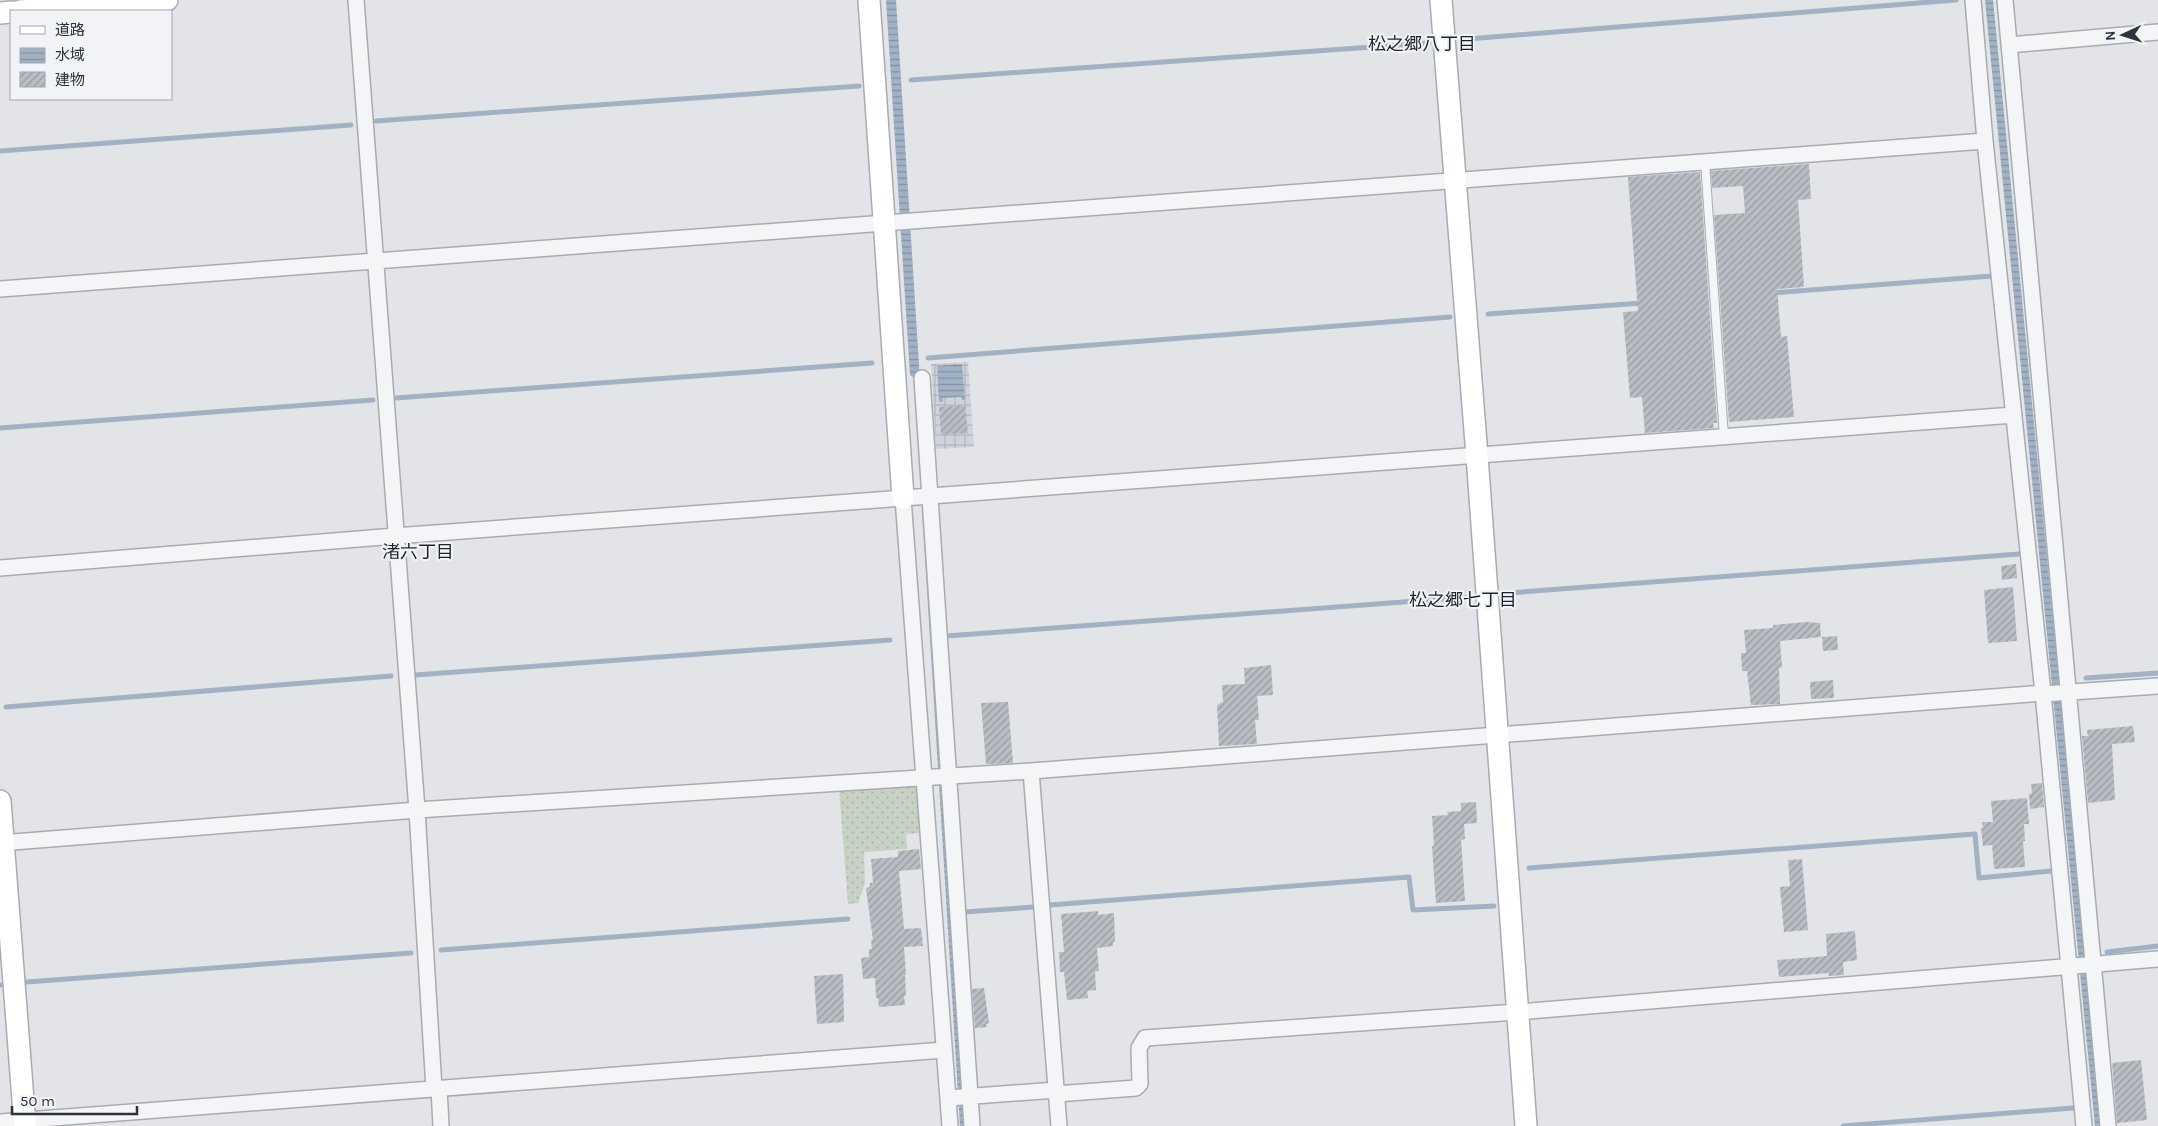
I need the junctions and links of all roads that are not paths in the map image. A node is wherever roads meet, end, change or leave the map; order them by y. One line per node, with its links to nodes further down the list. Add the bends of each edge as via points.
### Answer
1 (167, 0): 7 (street)
2 (356, 0): 14 (street)
3 (869, 0): 13 (street)
4 (1441, 0): 12 (street)
5 (1973, 0): 10 (street)
6 (2004, 0): 9 (street)
7 (33, 10)
8 (2158, 32): 9 (street)
9 (2009, 45): 25 (street)
10 (1985, 141): 11 (street); 17 (street)
11 (1706, 162): 12 (street); 18 (lane)
12 (1456, 180): 13 (street); 19 (street)
13 (889, 222): 14 (street); 21 (street)
14 (374, 260): 15 (street); 22 (street)
15 (0, 289)
16 (922, 378): 20 (street)
17 (2014, 415): 18 (street); 26 (street)
18 (1724, 437): 19 (street)
19 (1477, 456): 20 (street); 27 (street)
20 (931, 496): 21 (street); 29 (street)
21 (909, 498): 22 (street); 30 (street)
22 (395, 536): 23 (street); 32 (street)
23 (0, 568)
24 (2158, 686): 25 (street)
25 (2068, 692): 26 (street); 35 (street)
26 (2043, 693): 27 (street); 36 (street)
27 (1496, 736): 28 (street); 37 (street)
28 (1031, 771): 29 (street); 40 (street)
29 (949, 777): 30 (street); 41 (street)
30 (925, 778): 32 (street); 38 (street)
31 (0, 801): 33 (street)
32 (417, 810): 33 (street); 39 (street)
33 (2, 843): 43 (street)
34 (2158, 958): 35 (street)
35 (2093, 965): 36 (street); 50 (street)
36 (2068, 966): 37 (street); 49 (street)
37 (1517, 1012): 40 (street, via 1145,1038 1139,1048 1140,1084 1136,1088); 48 (street)
38 (944, 1050): 39 (street); 41 (street)
39 (437, 1088): 43 (street); 44 (street)
40 (1056, 1092): 41 (street); 47 (street)
41 (958, 1097): 45 (street); 46 (street)
42 (0, 1122): 43 (street)
43 (25, 1123)
44 (441, 1126)
45 (950, 1126)
46 (972, 1126)
47 (1059, 1126)
48 (1526, 1126)
49 (2084, 1126)
50 (2108, 1126)

